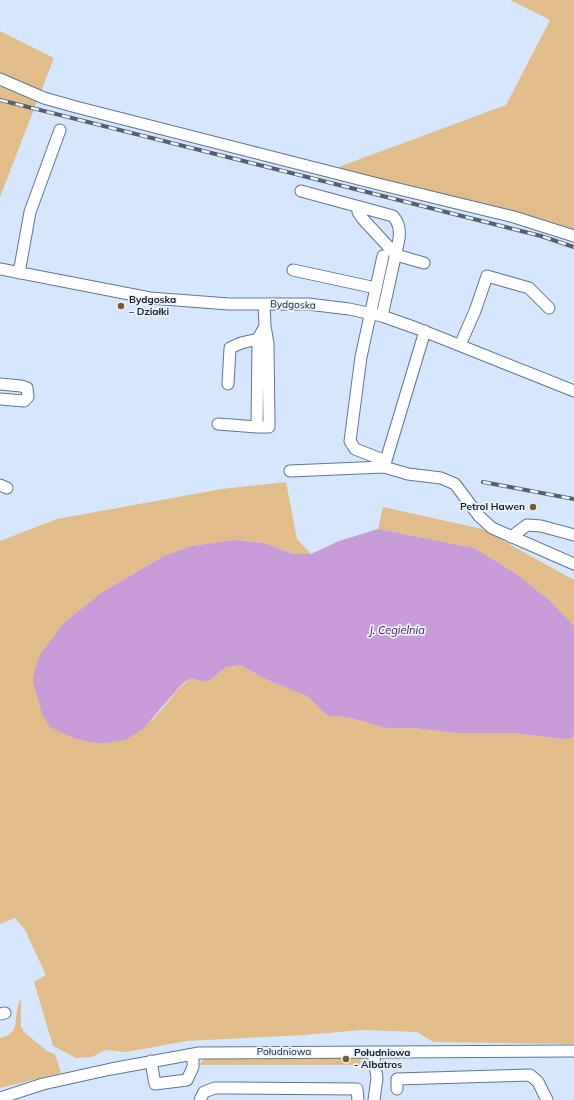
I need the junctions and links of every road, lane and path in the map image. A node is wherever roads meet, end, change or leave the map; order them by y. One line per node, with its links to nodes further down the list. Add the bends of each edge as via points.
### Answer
1 (0, 79): 5 (street, via 44,98 76,107 374,184 514,217)
2 (60, 130): 11 (street, via 30,212)
3 (301, 191): 4 (street)
4 (359, 207): 6 (street, via 358,212 362,218); 6 (street, via 393,216 398,221 399,239)
5 (574, 236)
6 (396, 255): 8 (street); 16 (street)
7 (383, 256): 12 (street)
8 (424, 263)
9 (0, 269): 11 (street, Bydgoska)
10 (293, 270): 12 (street)
11 (19, 273): 13 (street, Bydgoska, via 150,298)
12 (376, 288): 15 (street)
13 (264, 304): 15 (street, Bydgoska, via 308,304); 17 (street)
14 (548, 308): 20 (street, via 529,288 488,276)
15 (370, 314): 16 (street, Bydgoska); 27 (street, via 350,441 355,449)
16 (382, 316): 18 (street, Bydgoska)
17 (265, 326): 19 (street); 26 (street, via 268,344 269,423 268,427)
18 (424, 331): 20 (street, Bydgoska); 27 (street)
19 (258, 339): 22 (street, via 230,348); 26 (street)
20 (460, 345): 23 (street, Bydgoska)
21 (0, 384): 24 (street, via 22,386 29,392 24,401)
22 (228, 384)
23 (574, 391)
24 (0, 399)
25 (218, 424): 26 (street)
26 (256, 427)
27 (385, 464): 28 (street); 30 (street, via 408,474 441,478 455,484 479,516 492,528)
28 (290, 471)
29 (574, 535): 30 (street, via 527,525)
30 (511, 537): 31 (street)
31 (574, 564)
32 (574, 1051): 33 (street, Południowa)
33 (373, 1052): 34 (street, Południowa); 40 (street, via 377,1078)
34 (193, 1054): 35 (street, Południowa); 35 (street, via 193,1067 187,1080 155,1084)
35 (150, 1061): 37 (street, Południowa, via 43,1084)
36 (397, 1089): 41 (street, via 397,1079 530,1076 538,1082)
37 (0, 1098)
38 (200, 1100): 39 (street, via 204,1092 215,1088 357,1088)
39 (358, 1100)
40 (374, 1100)
41 (547, 1100)

